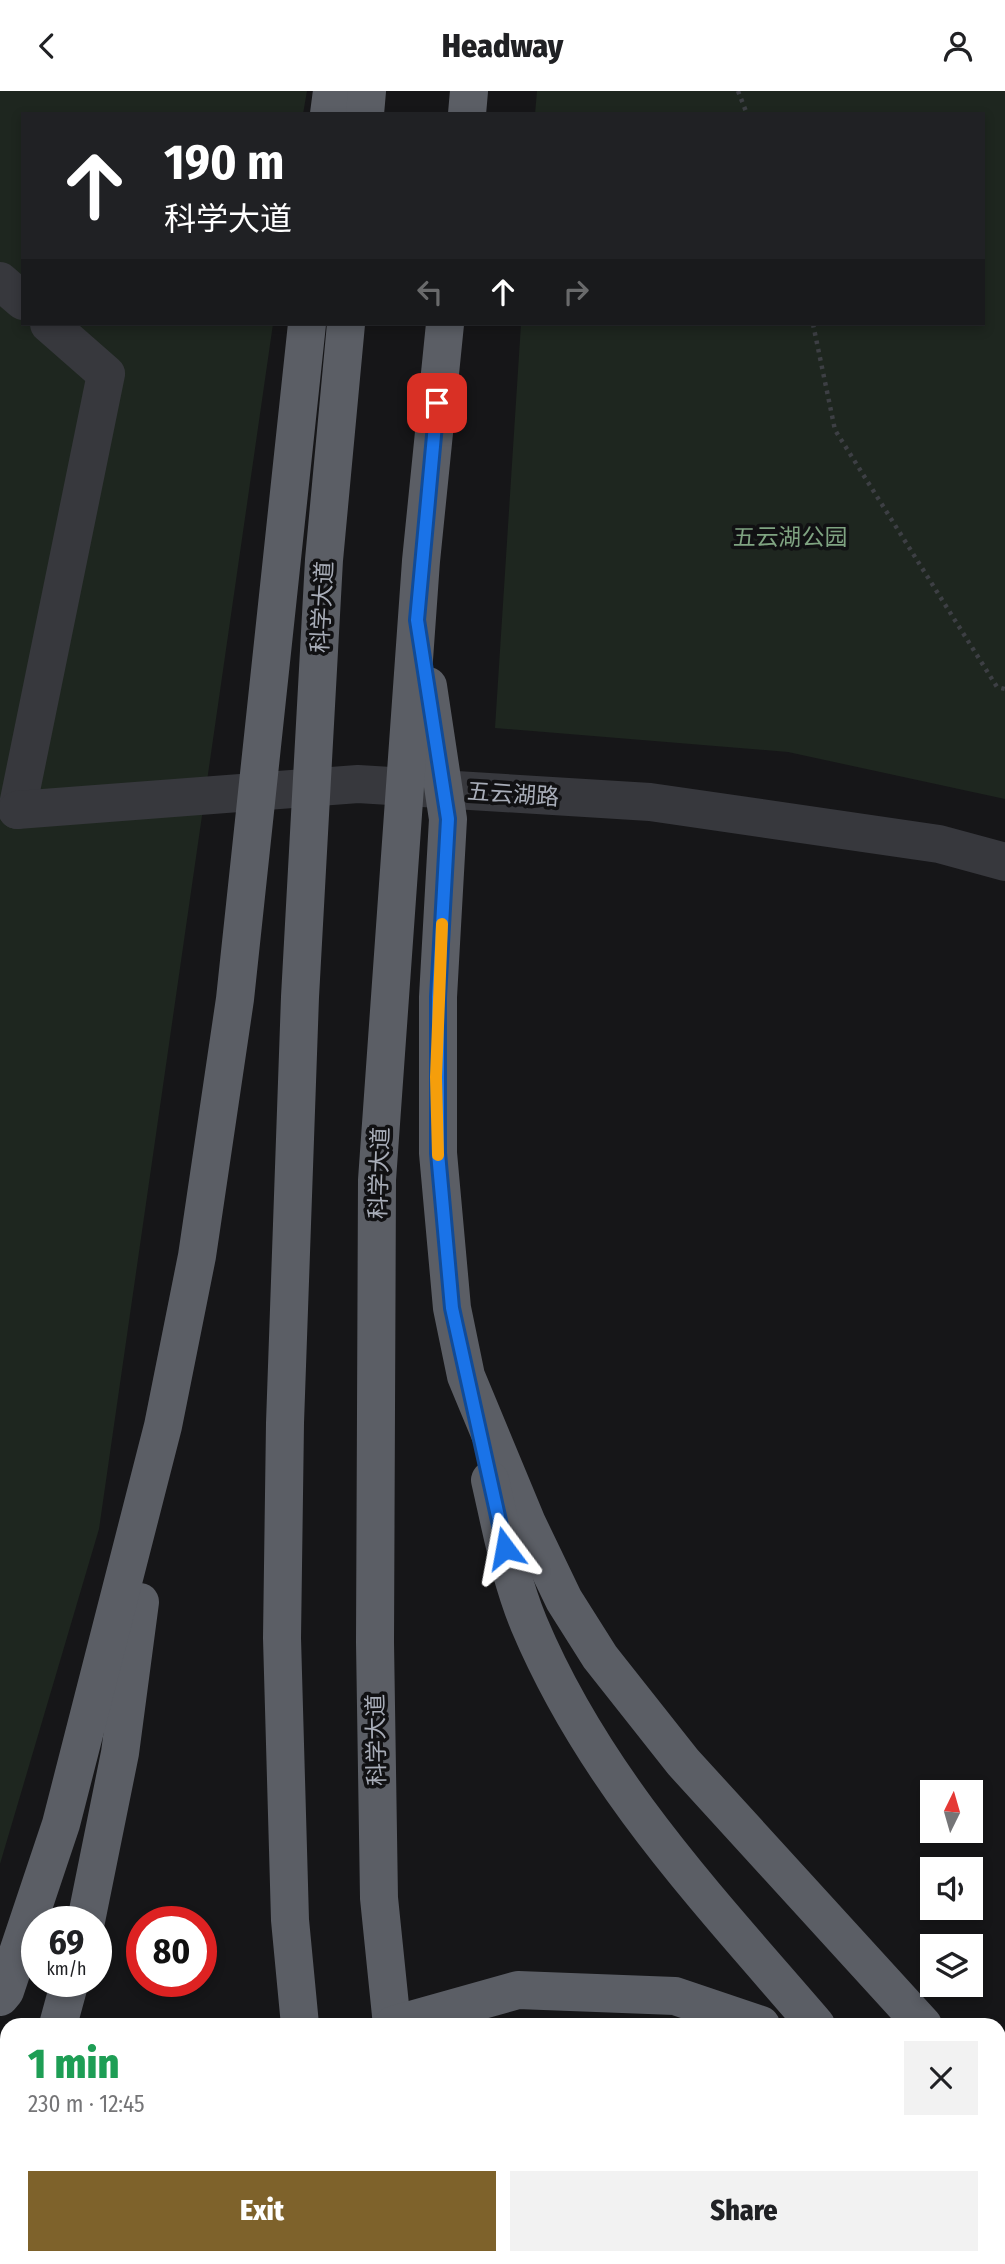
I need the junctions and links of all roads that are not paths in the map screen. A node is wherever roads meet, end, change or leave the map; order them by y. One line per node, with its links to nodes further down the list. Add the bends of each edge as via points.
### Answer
1 (332, 91): 4 (highway)
2 (368, 91): 5 (highway)
3 (469, 91): 6 (highway)
4 (329, 112)
5 (365, 112)
6 (467, 112)
7 (0, 281): 8 (street)
8 (21, 299)
9 (51, 326): 14 (street, 五云湖路, via 106,374 17,810 372,785 650,802 939,844)
10 (307, 326): 16 (highway, via 235,999 197,1256)
11 (346, 326): 21 (highway, 科学大道, via 324,560 300,997 285,1423 282,1638 290,1920)
12 (445, 326): 13 (highway, 科学大道)
13 (417, 620): 15 (highway, via 448,819 436,1077 452,1308); 22 (highway, 科学大道, via 377,1179 379,1898)
14 (1005, 862)
15 (466, 1376): 25 (highway, via 513,1573 528,1622 564,1699 657,1841); 26 (highway, via 548,1567 600,1657 683,1762)
16 (163, 1426): 17 (highway, via 120,1753); 18 (highway, via 61,1824)
17 (89, 1906)
18 (0, 1997)
19 (66, 1997): 20 (highway)
20 (60, 2018)
21 (299, 2018)
22 (392, 2018)
23 (418, 2018): 24 (highway, via 518,1990 676,1996)
24 (740, 2018)
25 (810, 2018)
26 (917, 2018)

